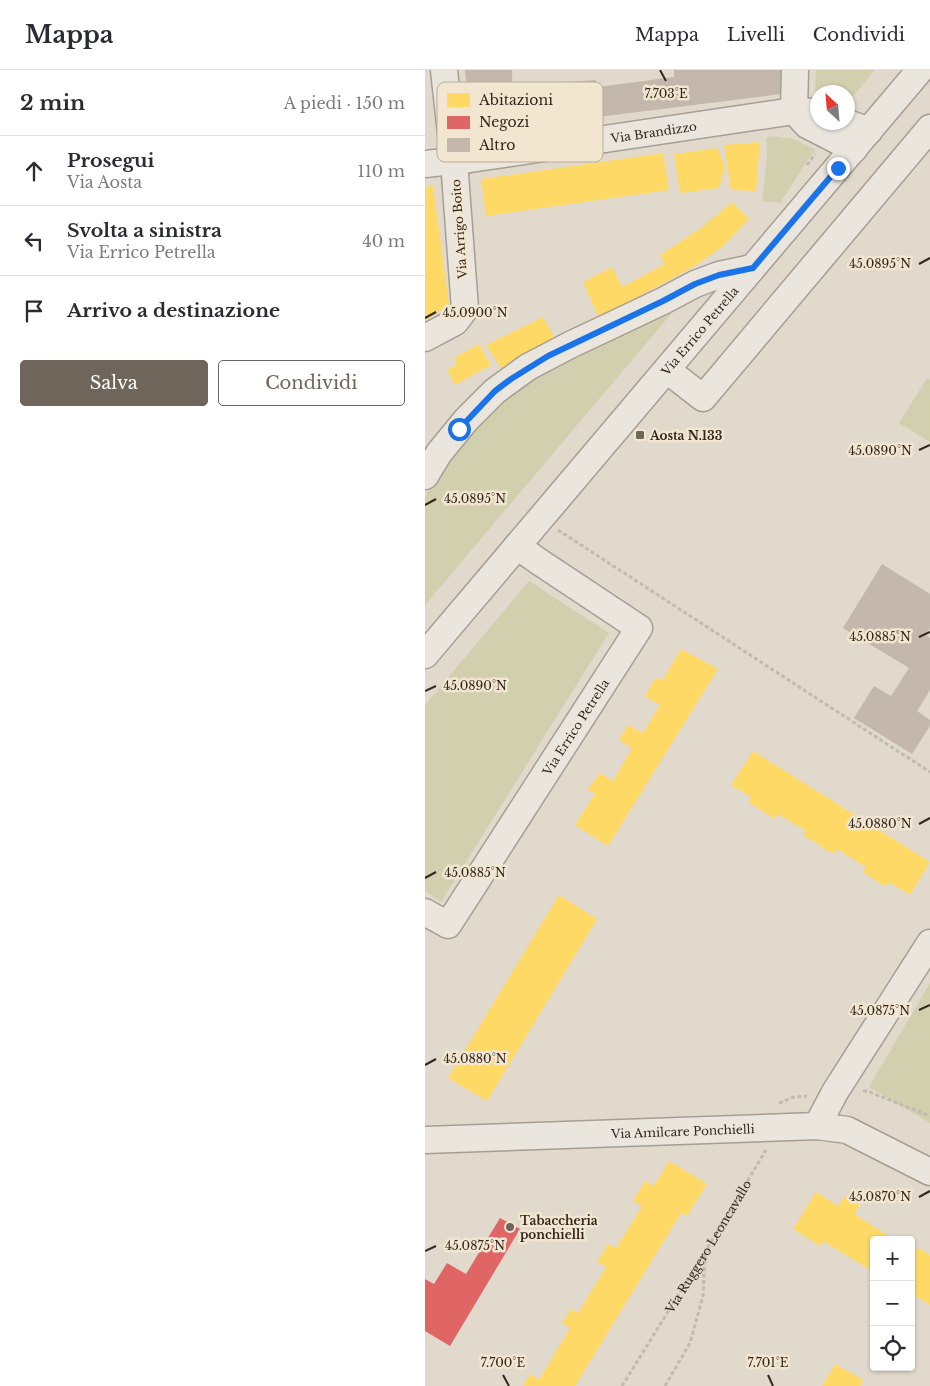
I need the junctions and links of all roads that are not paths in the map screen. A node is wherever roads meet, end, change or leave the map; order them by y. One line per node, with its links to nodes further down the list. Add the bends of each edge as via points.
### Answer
1 (795, 70): 3 (street)
2 (920, 70): 5 (street, Via Errico Petrella)
3 (806, 111): 5 (street, via 807,125); 6 (street, Via Brandizzo)
4 (930, 128): 12 (street, via 703,398)
5 (856, 134): 10 (street, Via Errico Petrella)
6 (603, 140)
7 (444, 162): 9 (street, Via Brandizzo)
8 (454, 162): 11 (street, Via Arrigo Boito, via 465,308 455,322)
9 (425, 164)
10 (753, 268): 12 (street, Via Errico Petrella); 13 (street, via 695,284 528,368 495,391 466,420)
11 (425, 338)
12 (667, 370): 14 (street, Via Errico Petrella)
13 (425, 476)
14 (517, 546): 15 (street, Via Errico Petrella); 16 (street, Via Errico Petrella, via 639,628 448,926)
15 (425, 655)
16 (425, 912)
17 (930, 943): 18 (street, via 835,1092)
18 (817, 1126): 19 (street, Via Amilcare Ponchielli, via 780,1115); 20 (street, Via Amilcare Ponchielli, via 847,1130)
19 (425, 1140)
20 (930, 1172)

